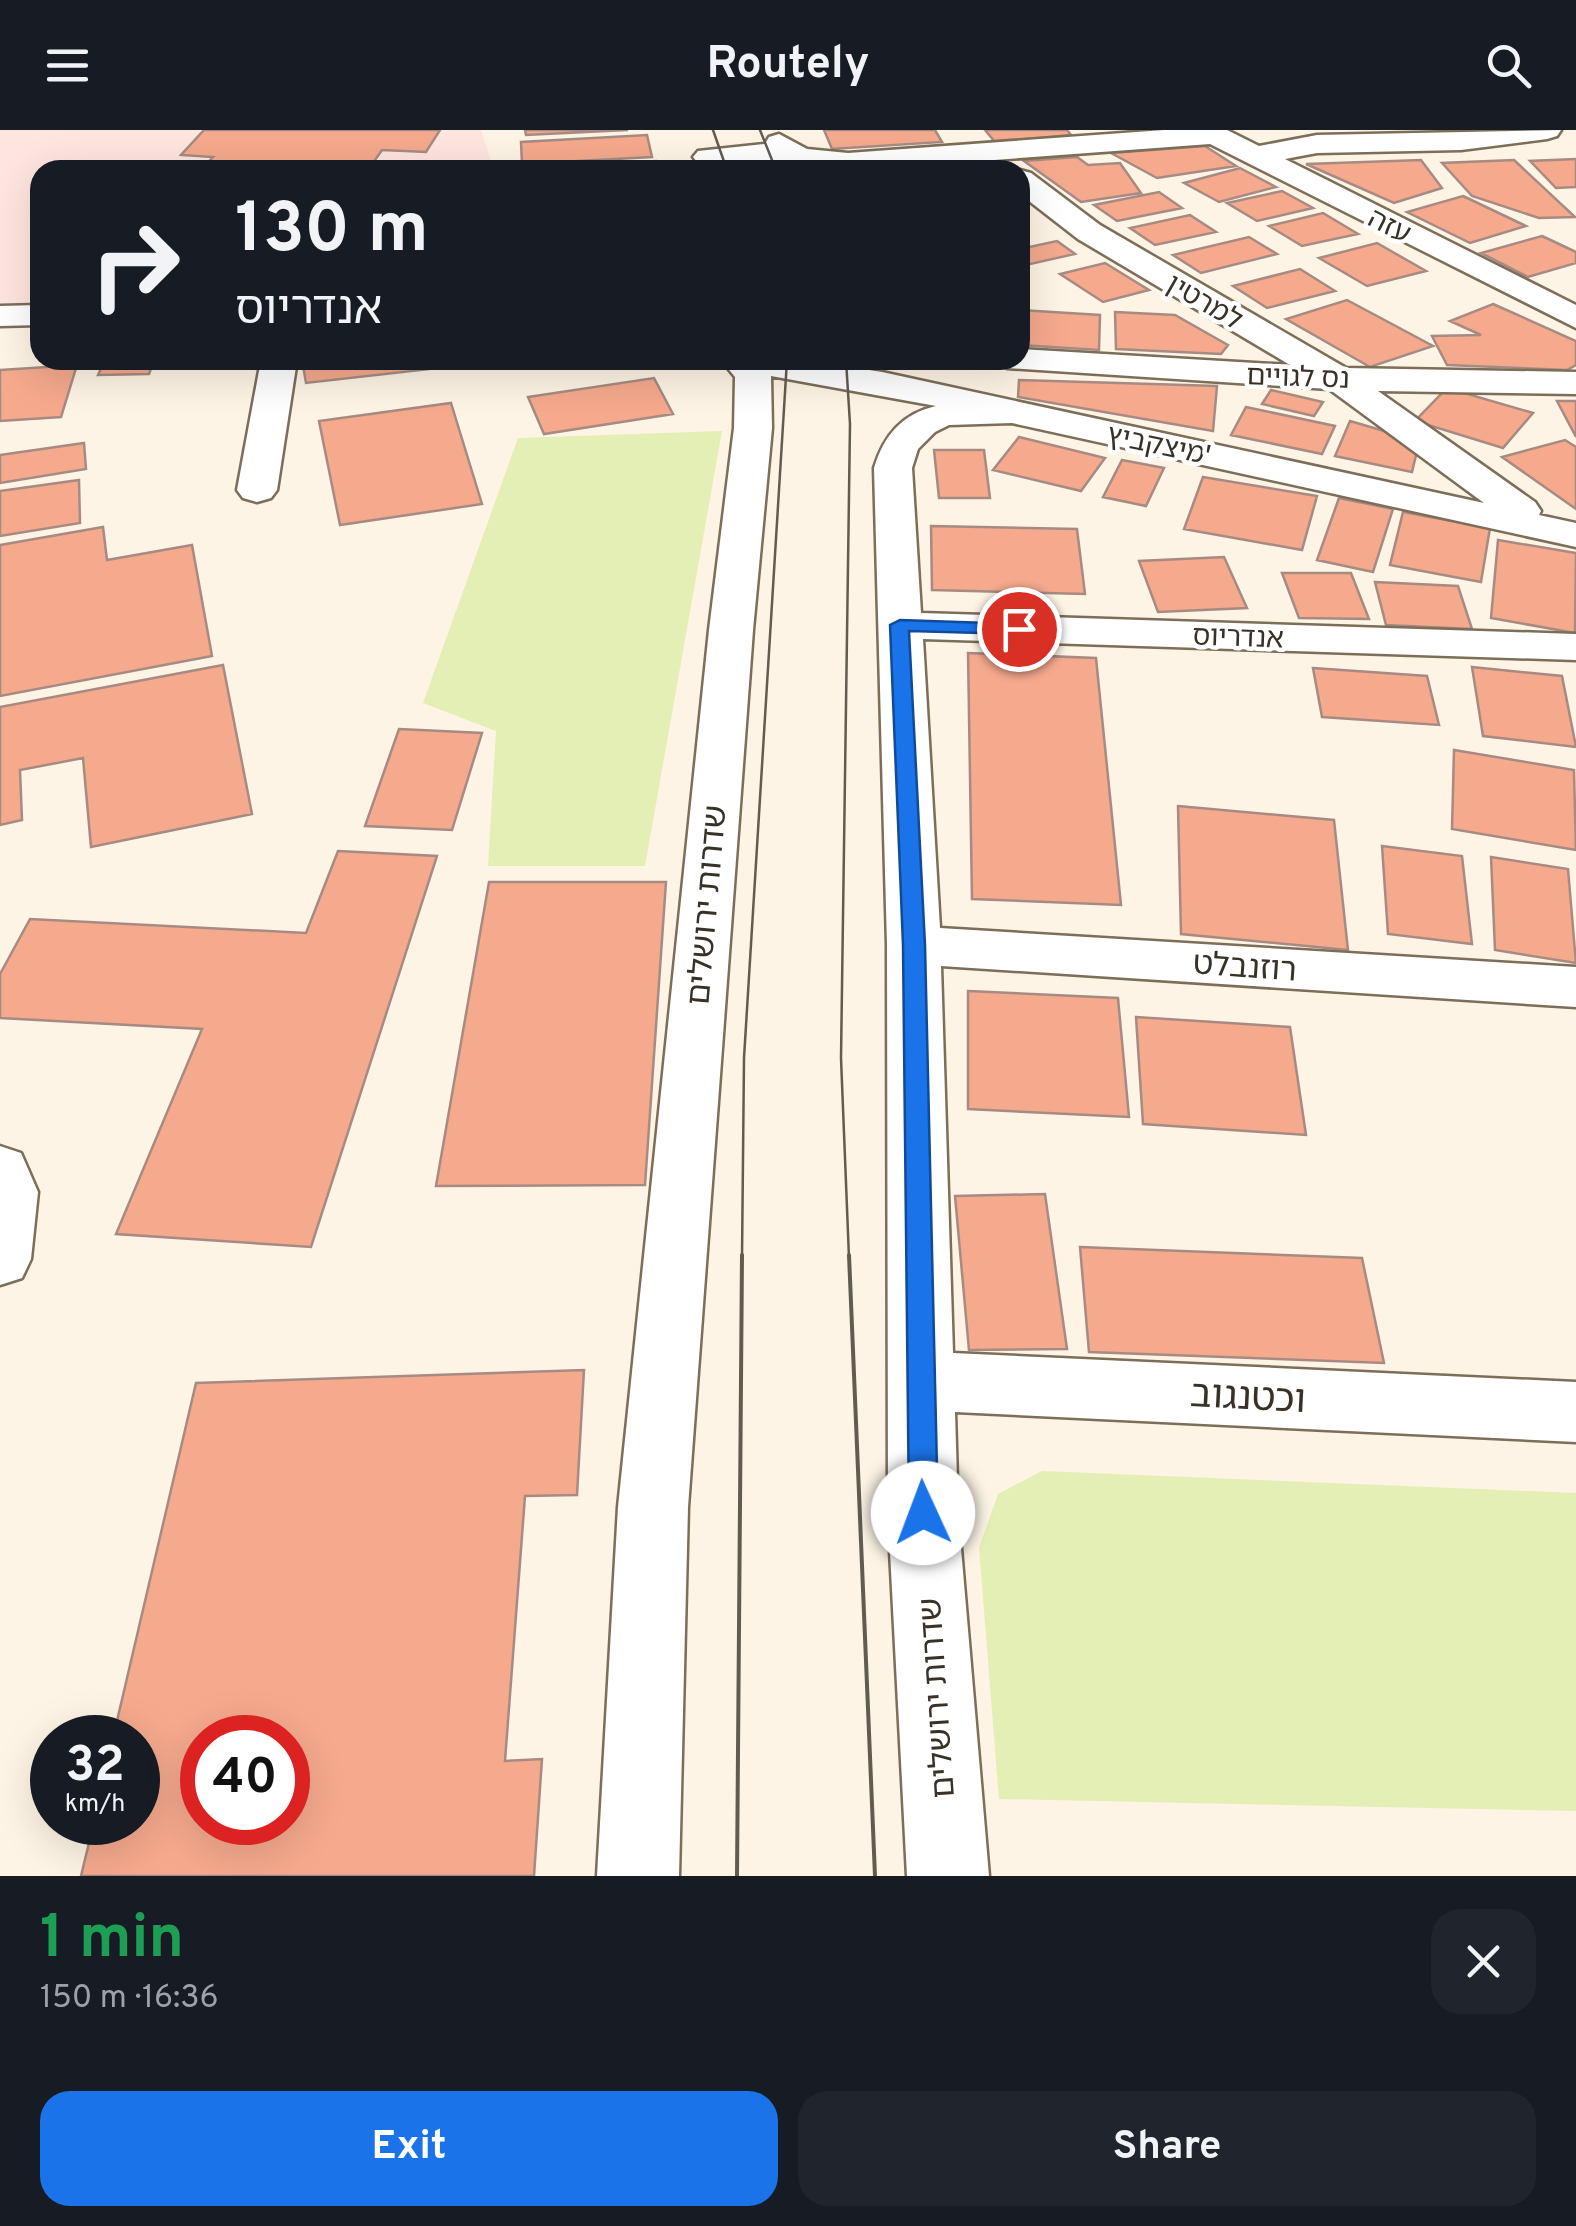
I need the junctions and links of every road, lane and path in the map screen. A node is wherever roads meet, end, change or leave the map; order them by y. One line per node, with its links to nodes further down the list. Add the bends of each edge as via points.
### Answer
1 (1547, 130): 6 (street, via 1461,141 1316,144)
2 (1209, 132): 4 (street); 6 (street, עזה)
3 (782, 149): 5 (street); 7 (street)
4 (989, 151): 8 (street)
5 (706, 152)
6 (1252, 156): 12 (street, עזה)
7 (818, 160)
8 (859, 160)
9 (1030, 187): 17 (street, למרטין, via 1089,232)
10 (0, 316): 11 (street)
11 (30, 316)
12 (1576, 318)
13 (1030, 361): 17 (street, נס לגויים)
14 (277, 370): 20 (street)
15 (749, 370): 31 (street, שדרות ירושלים, via 756,385 753,428 654,1487)
16 (801, 370): 19 (street, מיצקביץ')
17 (1338, 378): 18 (street, נס לגויים); 21 (street, למרטין)
18 (1576, 383)
19 (1010, 412): 21 (street, מיצקביץ'); 23 (street, שדרות ירושלים, via 932,419 896,446)
20 (257, 490)
21 (1539, 524): 22 (street, מיצקביץ')
22 (1576, 535)
23 (900, 625): 24 (street, אנדריוס); 25 (street, שדרות ירושלים)
24 (1576, 646)
25 (914, 945): 26 (street, רוזנבלט); 29 (street, שדרות ירושלים)
26 (1576, 987)
27 (0, 1170): 28 (street, via 8,1192)
28 (0, 1259)
29 (920, 1381): 30 (street, וכטנגוב); 32 (street, שדרות ירושלים)
30 (1576, 1412)
31 (638, 1876)
32 (948, 1876)

